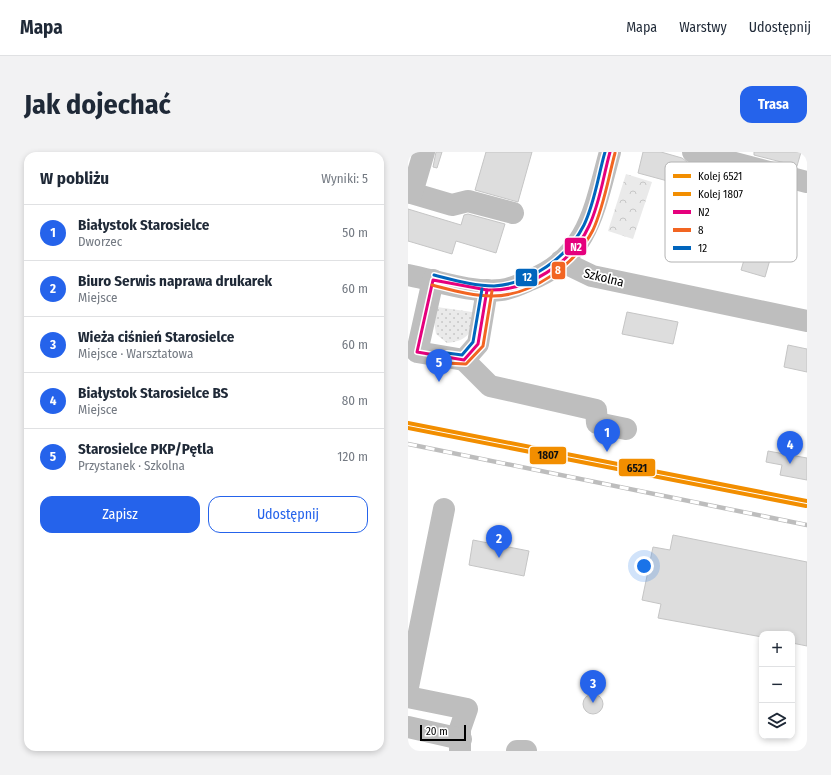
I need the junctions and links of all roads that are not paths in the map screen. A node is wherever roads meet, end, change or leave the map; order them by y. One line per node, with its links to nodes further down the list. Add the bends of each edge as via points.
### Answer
1 (424, 152): 7 (street)
2 (610, 152): 9 (street, via 588,228)
3 (693, 152): 4 (street)
4 (731, 162)
5 (797, 179): 6 (street)
6 (807, 182)
7 (410, 193): 8 (street, via 452,205 468,201)
8 (513, 213)
9 (561, 261): 12 (street, via 539,277 502,290); 13 (street, Szkolna, via 592,276)
10 (408, 275): 11 (street)
11 (433, 280): 12 (street); 14 (street, via 417,352)
12 (487, 290): 14 (street, via 478,344)
13 (807, 321)
14 (464, 360): 15 (street, via 490,386 596,410 597,423)
15 (626, 429)
16 (444, 509): 17 (street)
17 (408, 687)
18 (408, 697): 20 (street, via 467,708 460,729)
19 (408, 727): 20 (street)
20 (461, 745)
21 (517, 751): 22 (street)
22 (526, 751)

